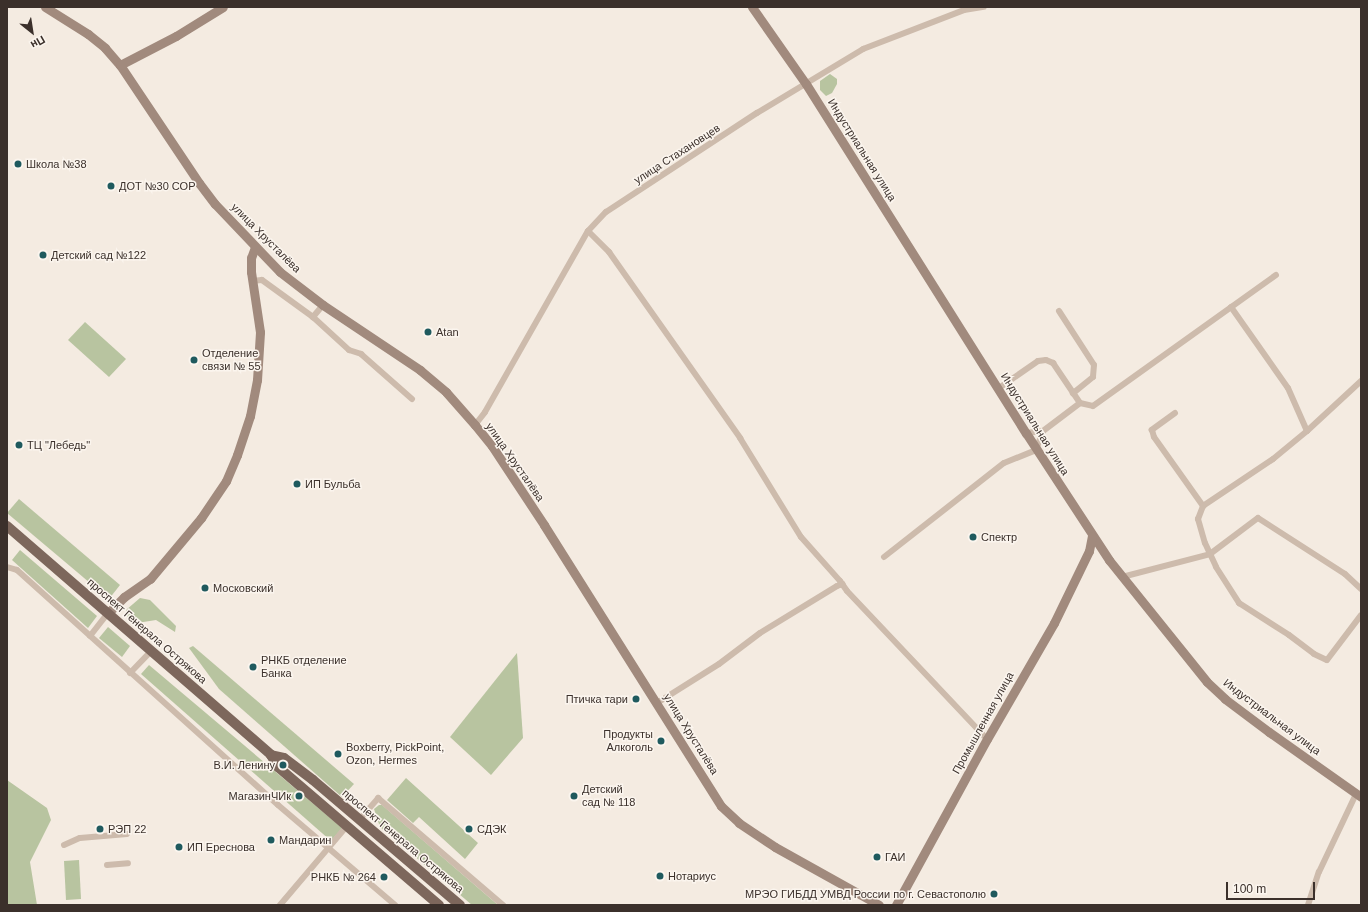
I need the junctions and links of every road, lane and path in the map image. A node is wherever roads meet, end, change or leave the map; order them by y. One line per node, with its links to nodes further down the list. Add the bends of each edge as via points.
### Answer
1 (45, 7): 5 (main road, улица Хрусталёва, via 88,34)
2 (224, 7): 5 (main road, via 176,36)
3 (752, 7): 6 (main road, Индустриальная улица)
4 (984, 7): 6 (street, улица Стахановцев, via 964,10 863,49)
5 (120, 64): 8 (main road, улица Хрусталёва, via 199,183)
6 (806, 84): 7 (street, улица Стахановцев, via 606,212); 16 (main road, Индустриальная улица)
7 (588, 231): 21 (street, улица Стахановцев, via 485,412); 35 (street, via 609,252 735,431 801,537)
8 (255, 247): 10 (main road, via 251,258); 11 (main road, улица Хрусталёва, via 280,272)
9 (1276, 275): 12 (street)
10 (252, 281): 14 (street, via 262,280); 37 (main road, via 260,332 257,380 250,416 226,482 201,518 150,578 124,597)
11 (323, 305): 14 (street); 21 (main road, улица Хрусталёва, via 420,370 446,392)
12 (1231, 307): 19 (street, via 1097,404 1088,406); 22 (street, via 1288,388)
13 (1059, 310): 17 (street, via 1094,365 1093,377)
14 (313, 317): 18 (street, via 349,350 361,354)
15 (1361, 381): 22 (street)
16 (999, 388): 17 (street, via 1038,361 1046,360 1053,363); 24 (main road, Индустриальная улица)
17 (1073, 393): 19 (street)
18 (412, 399)
19 (1080, 403): 23 (street)
20 (1176, 413): 26 (street, via 1152,430 1154,437)
21 (475, 425): 42 (main road, улица Хрусталёва, via 496,452)
22 (1307, 431): 26 (street, via 1273,459)
23 (1043, 432): 24 (street); 25 (street)
24 (1026, 434): 25 (main road, Индустриальная улица)
25 (1036, 450): 28 (main road, Индустриальная улица); 31 (street, via 1004,463)
26 (1203, 506): 30 (street, via 1198,519)
27 (7, 526): 37 (main road, проспект Генерала Острякова)
28 (1092, 536): 29 (main road, Промышленная улица); 32 (main road, Индустриальная улица)
29 (1089, 551): 32 (main road, via 1100,553); 43 (main road, Промышленная улица, via 1054,623)
30 (1210, 554): 34 (street); 36 (street, via 1258,518 1344,574); 38 (street, via 1239,603 1314,654 1327,660)
31 (884, 557)
32 (1109, 560): 34 (main road, Индустриальная улица)
33 (7, 567): 39 (street, via 17,570)
34 (1122, 577): 45 (main road, Индустриальная улица, via 1207,682 1225,699)
35 (843, 584): 42 (street, via 760,633 719,664); 43 (street)
36 (1361, 589)
37 (108, 613): 39 (street); 40 (main road, проспект Генерала Острякова)
38 (1361, 615)
39 (90, 636): 41 (street)
40 (151, 651): 41 (street); 44 (main road, проспект Генерала Острякова)
41 (130, 673): 50 (street)
42 (657, 703): 58 (main road, улица Хрусталёва, via 721,806 739,823 775,847)
43 (987, 739): 59 (main road, Промышленная улица)
44 (271, 755): 46 (main road, проспект Генерала Острякова, via 284,758); 47 (main road, проспект Генерала Острякова, via 278,767)
45 (1359, 796): 60 (street, via 1320,872)
46 (360, 819): 56 (main road, проспект Генерала Острякова); 57 (street, via 378,798)
47 (347, 826): 50 (street); 55 (main road, проспект Генерала Острякова)
48 (127, 834): 49 (street, via 80,838)
49 (64, 845)
50 (328, 849): 53 (street); 54 (street)
51 (128, 863): 52 (street)
52 (107, 865)
53 (280, 905)
54 (395, 905)
55 (439, 905)
56 (460, 905)
57 (503, 905)
58 (879, 905)
59 (896, 905)
60 (1308, 905)

